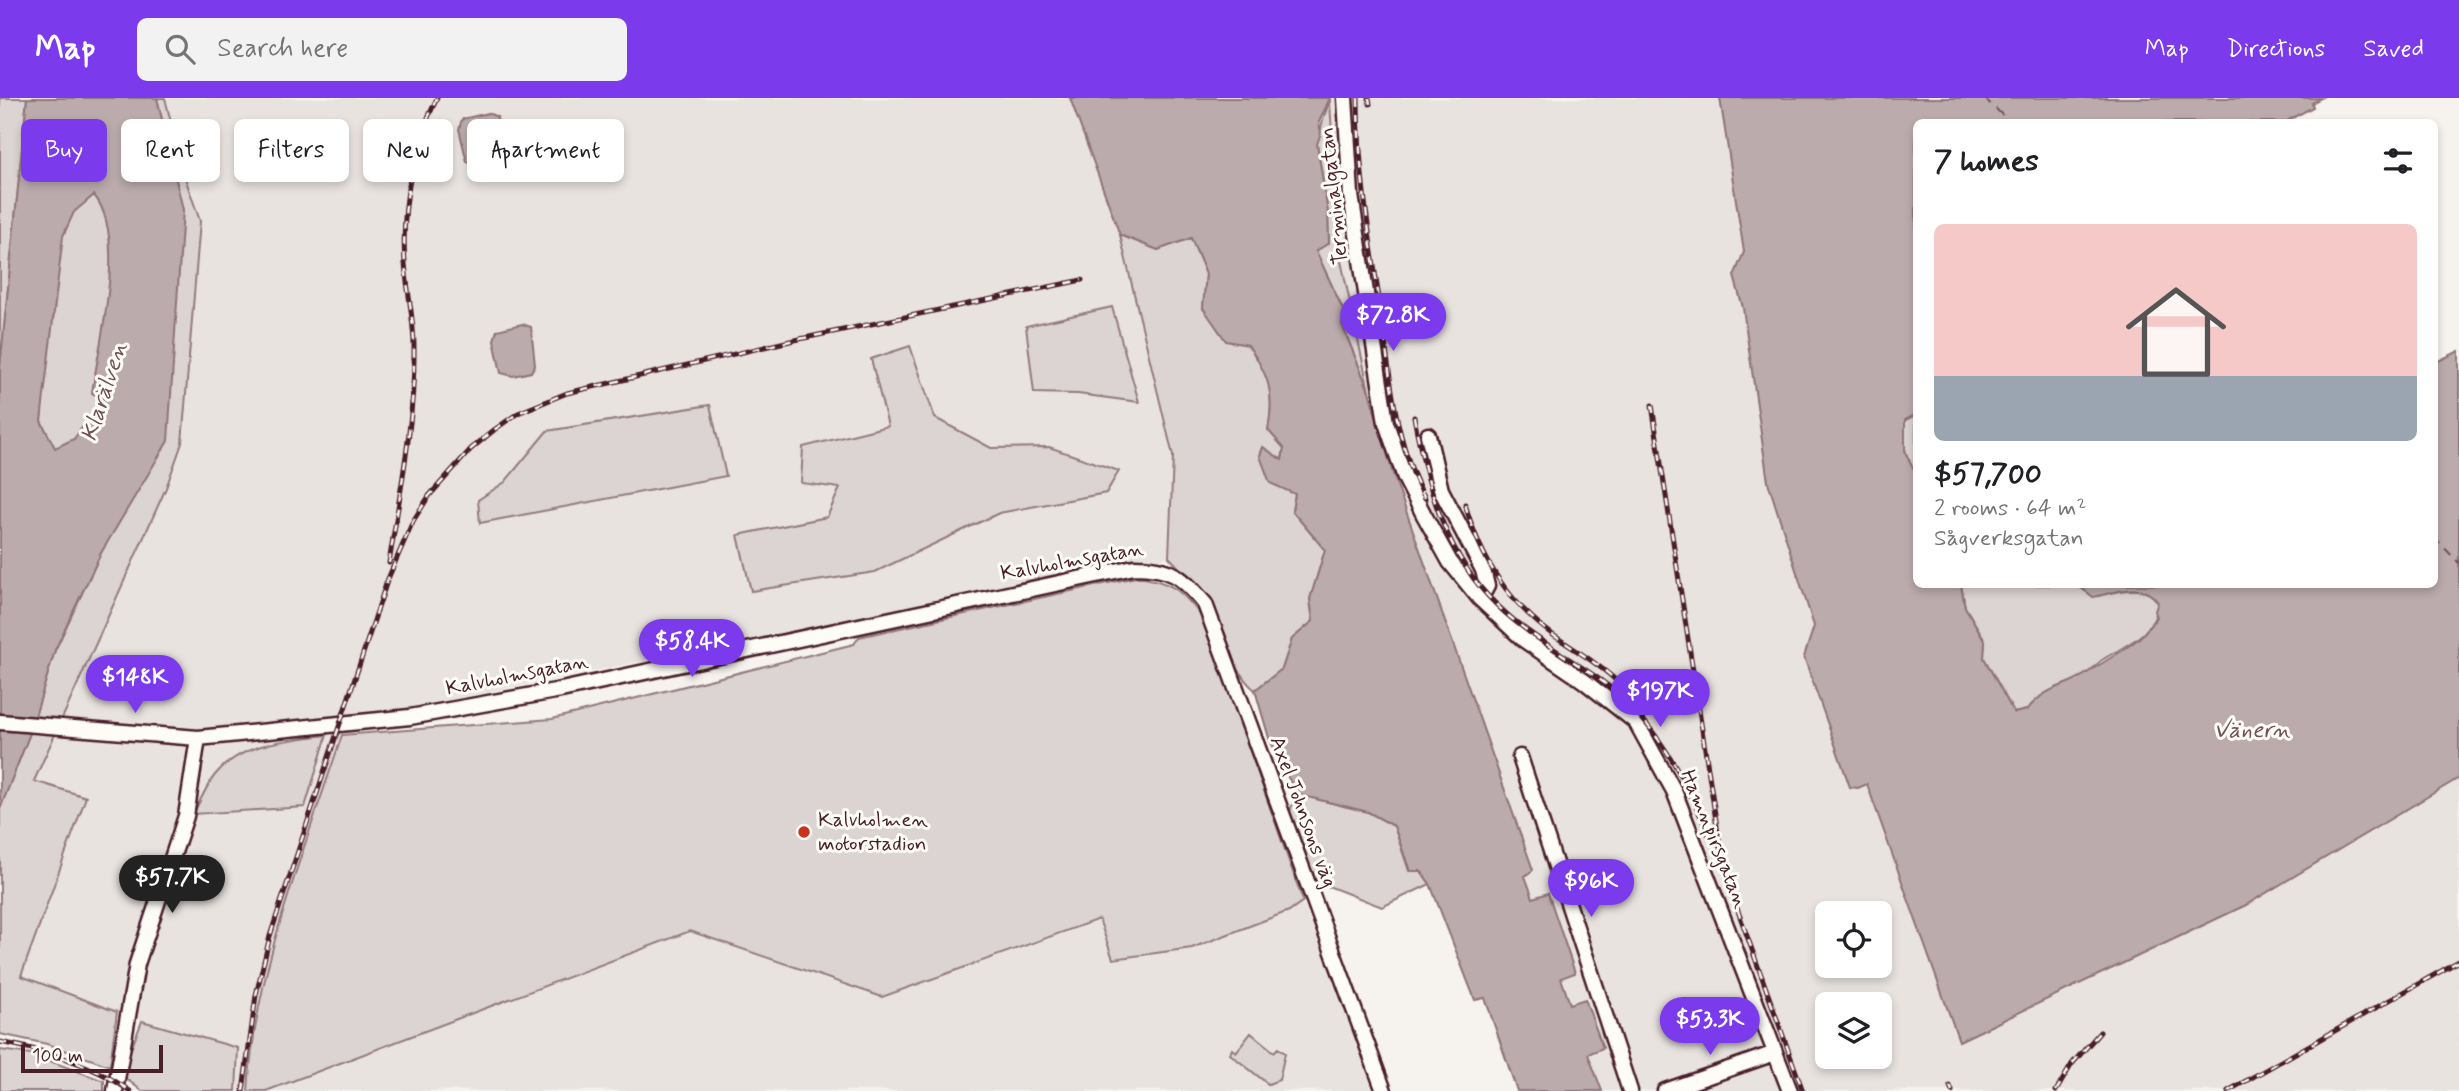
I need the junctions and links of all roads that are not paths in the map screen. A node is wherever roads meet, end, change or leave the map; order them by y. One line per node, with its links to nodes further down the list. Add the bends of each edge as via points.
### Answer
1 (1345, 98): 4 (street, Terminalgatan, via 1351,195 1386,423 1405,478 1431,527 1450,562)
2 (1428, 435): 4 (street, via 1441,490 1483,570 1487,586)
3 (1158, 567): 6 (street, Kalvholmsgatan, via 1134,567 410,718); 10 (street, Axel Johnsons väg, via 1185,580 1205,604)
4 (1480, 599): 8 (street, Hamnpirsgatan, via 1524,640 1636,722 1674,792)
5 (0, 723): 6 (street, Kalvholmsgatan)
6 (198, 738): 9 (street, via 186,816 137,964)
7 (1520, 757): 11 (street)
8 (1775, 1053): 12 (street); 13 (street, Hamnpirsgatan)
9 (115, 1091)
10 (1384, 1091)
11 (1630, 1091)
12 (1665, 1091)
13 (1790, 1091)

